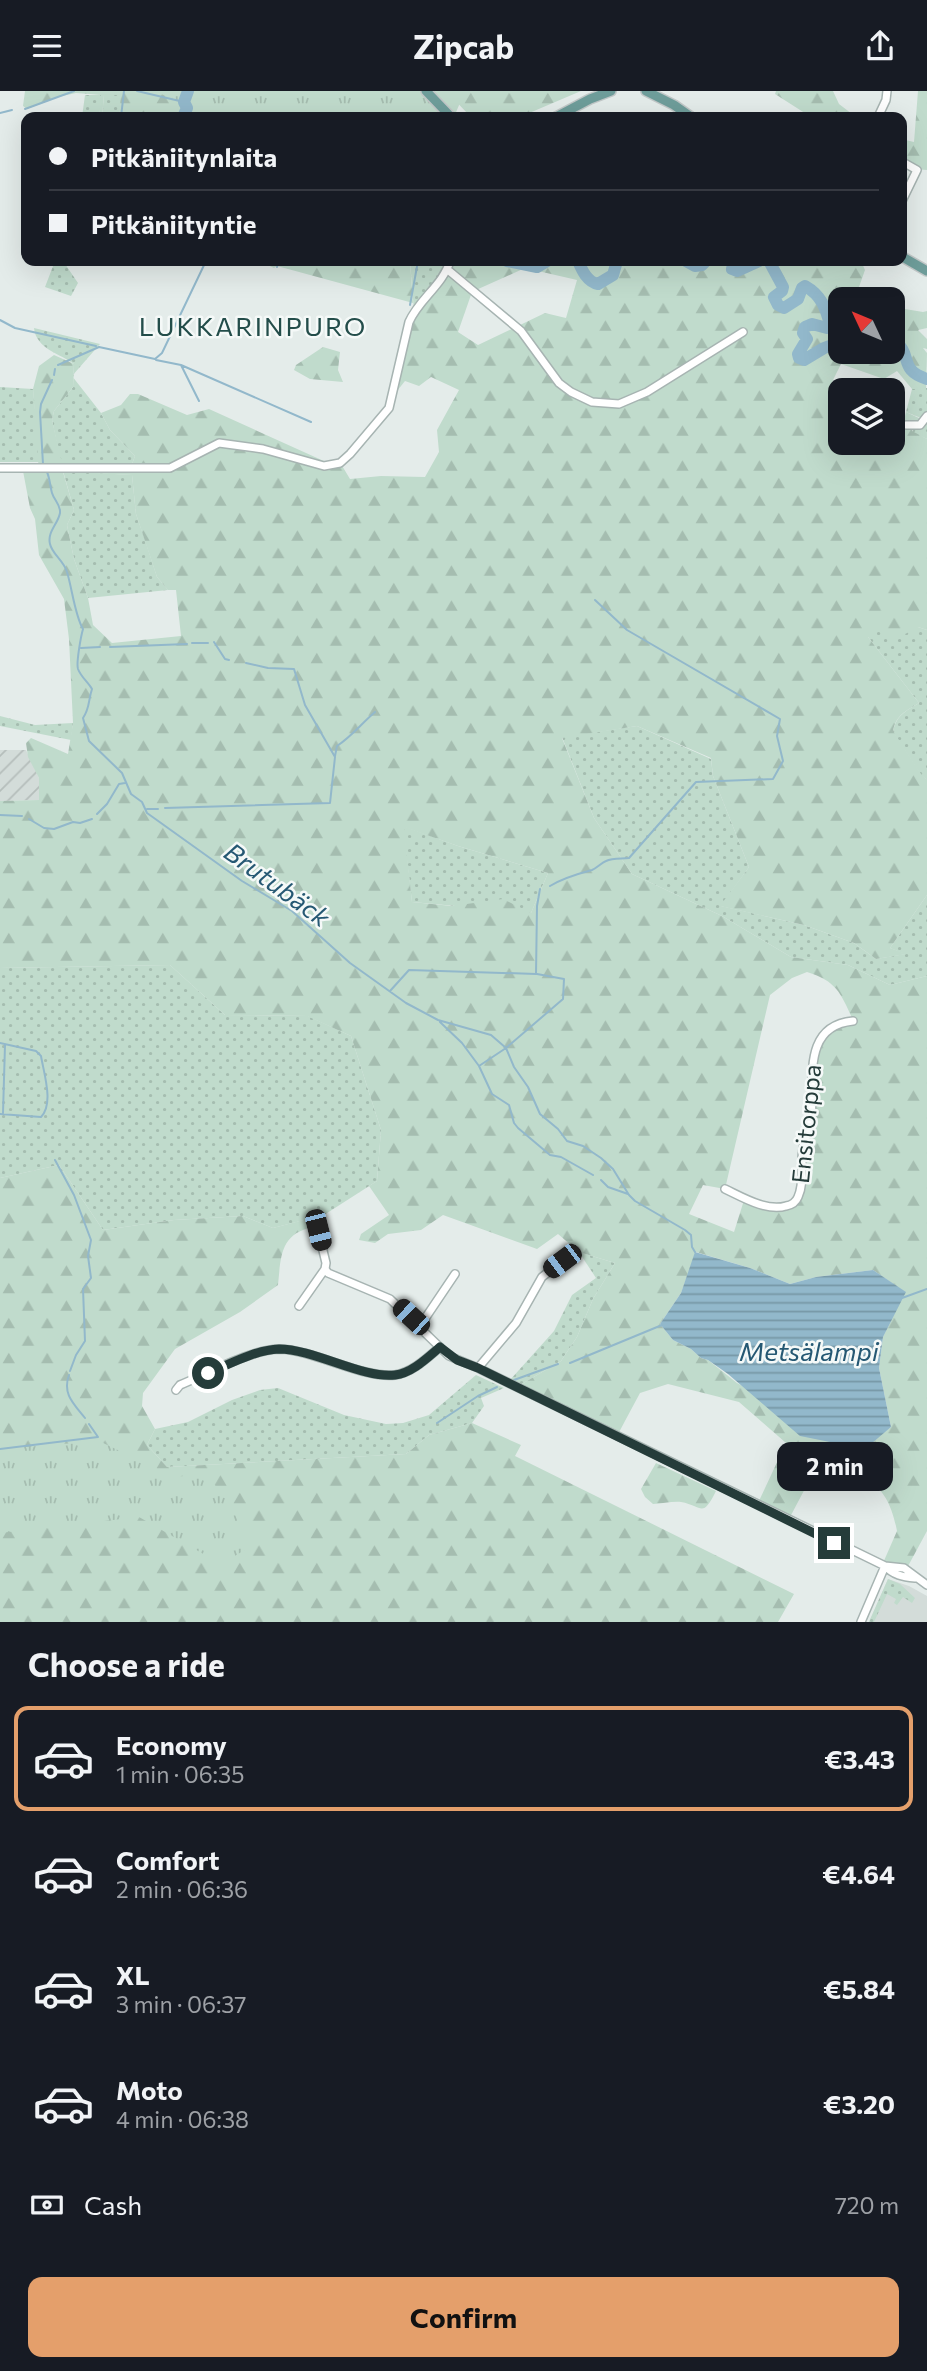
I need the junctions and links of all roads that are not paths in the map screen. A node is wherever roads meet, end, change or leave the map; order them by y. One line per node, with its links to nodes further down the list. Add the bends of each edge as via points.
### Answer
1 (426, 91): 5 (main road)
2 (611, 91): 6 (main road)
3 (646, 91): 7 (main road)
4 (887, 91): 8 (street)
5 (446, 112)
6 (565, 112)
7 (684, 112)
8 (880, 112)
9 (907, 164): 10 (street, via 917,170)
10 (907, 190)
11 (907, 259): 14 (main road)
12 (449, 266): 13 (street)
13 (448, 270): 15 (street, via 520,331 559,383 593,402 619,404 647,392); 18 (street, via 414,311 389,408 340,463 324,466 263,449 219,443 170,468)
14 (927, 271)
15 (743, 332)
16 (927, 416): 17 (street, via 920,425)
17 (906, 425)
18 (0, 468)
19 (853, 1021): 20 (street, Ensitorppa, via 832,1028 817,1047 797,1199 774,1207)
20 (725, 1189)
21 (318, 1230): 23 (street)
22 (576, 1251): 28 (street, via 542,1277 516,1323)
23 (325, 1269): 25 (street); 26 (street, via 390,1299)
24 (455, 1275): 26 (street)
25 (299, 1306)
26 (420, 1326): 27 (street)
27 (440, 1347): 28 (street); 29 (street, via 395,1375 280,1349 257,1353)
28 (478, 1368): 30 (street)
29 (176, 1390)
30 (885, 1566): 31 (street); 32 (street)
31 (927, 1585)
32 (861, 1622)

